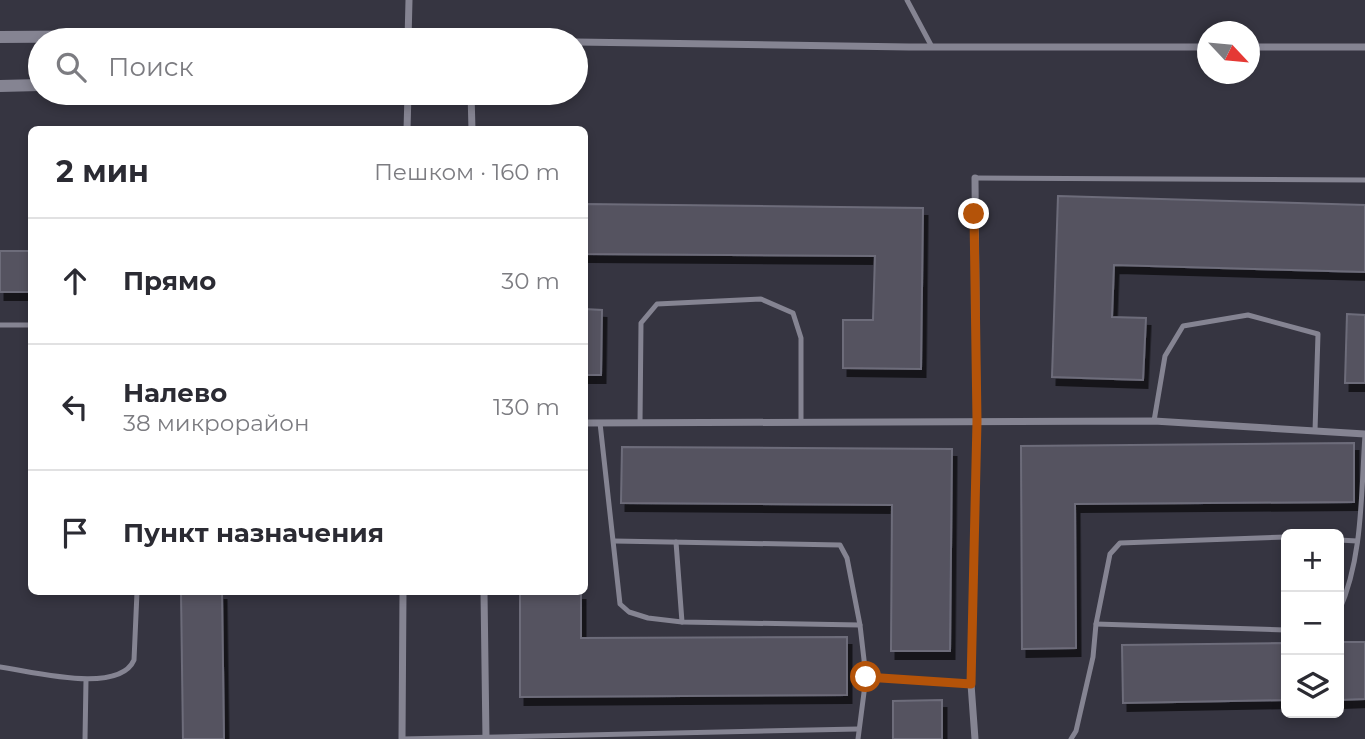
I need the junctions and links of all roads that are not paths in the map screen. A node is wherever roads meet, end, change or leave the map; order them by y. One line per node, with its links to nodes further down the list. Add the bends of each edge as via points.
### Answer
1 (409, 0): 3 (street)
2 (907, 0): 7 (lane)
3 (408, 28)
4 (0, 37): 5 (street)
5 (28, 37)
6 (588, 42): 7 (street)
7 (932, 47): 8 (street)
8 (1197, 47)
9 (1260, 47): 10 (street)
10 (1365, 47)
11 (28, 85): 12 (street)
12 (0, 86)
13 (408, 105): 15 (street)
14 (471, 105): 16 (street)
15 (407, 126)
16 (472, 126)
17 (975, 178): 18 (lane); 22 (street)
18 (1365, 180)
19 (0, 325): 20 (lane)
20 (28, 325)
21 (801, 421): 22 (street); 26 (street); 26 (lane, via 802,338 793,313 761,299 657,304 642,323)
22 (977, 421): 23 (street); 45 (street)
23 (1154, 421): 27 (street); 27 (lane, via 1165,356 1183,326 1248,315 1318,334)
24 (588, 423): 25 (street)
25 (600, 423): 26 (street); 31 (lane)
26 (640, 423)
27 (1315, 431): 28 (street)
28 (1365, 435): 32 (lane)
29 (1281, 537): 39 (lane, via 1120,543 1110,554)
30 (1344, 540): 32 (lane)
31 (614, 541): 33 (lane); 38 (lane, via 620,604 648,618)
32 (1357, 541): 37 (lane)
33 (676, 542): 38 (lane); 40 (lane, via 840,545 847,558)
34 (137, 595): 44 (lane, via 130,668 122,675)
35 (403, 595): 49 (street)
36 (484, 595): 47 (street)
37 (1344, 600)
38 (682, 622): 40 (lane)
39 (1096, 624): 41 (lane); 52 (lane, via 1093,657)
40 (860, 625): 43 (lane)
41 (1281, 630)
42 (0, 667): 44 (lane)
43 (866, 677): 45 (lane); 46 (lane)
44 (86, 680): 48 (lane)
45 (971, 684): 51 (street)
46 (858, 729): 47 (lane); 50 (lane)
47 (486, 738): 49 (lane)
48 (85, 739)
49 (402, 739)
50 (858, 739)
51 (975, 739)
52 (1071, 739)

